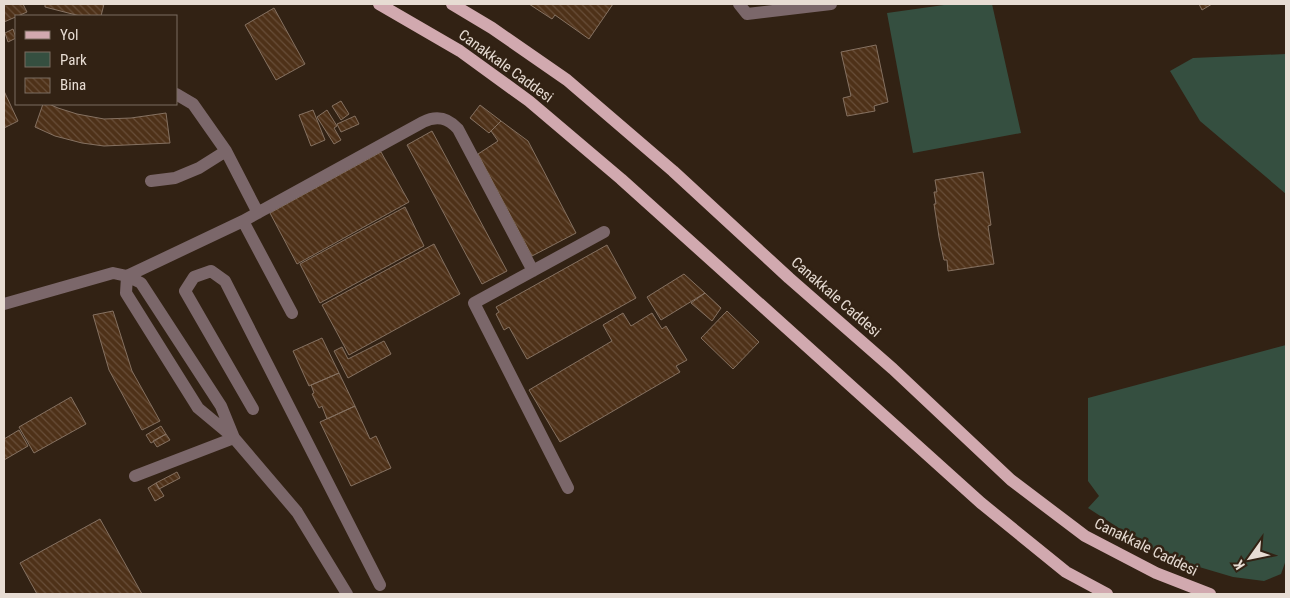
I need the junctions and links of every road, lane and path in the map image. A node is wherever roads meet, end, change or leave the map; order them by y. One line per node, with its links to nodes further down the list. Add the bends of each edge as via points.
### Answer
1 (378, 4): 21 (main road, Canakkale Caddesi, via 460,51 529,101 621,179 981,502 1066,572)
2 (452, 4): 22 (main road, Canakkale Caddesi, via 567,80 893,369 1011,480 1085,536 1156,573)
3 (739, 4): 4 (street, via 747,14)
4 (832, 4)
5 (178, 95): 6 (street, via 192,104)
6 (226, 151): 7 (street, via 175,178); 8 (street)
7 (151, 181)
8 (258, 213): 9 (street); 11 (street, via 430,118 446,119 458,129)
9 (243, 221): 12 (street); 14 (street)
10 (604, 232): 11 (street)
11 (533, 271): 18 (street, via 474,303)
12 (126, 276): 13 (street, via 113,273); 16 (street, via 141,283 221,406); 16 (street, via 126,293 198,408)
13 (4, 304)
14 (292, 313)
15 (253, 410): 19 (street, via 185,290 194,277 211,271 225,281)
16 (234, 438): 17 (street); 20 (street, via 297,512)
17 (135, 476)
18 (568, 488)
19 (380, 585)
20 (347, 594)
21 (1107, 594)
22 (1210, 594)

